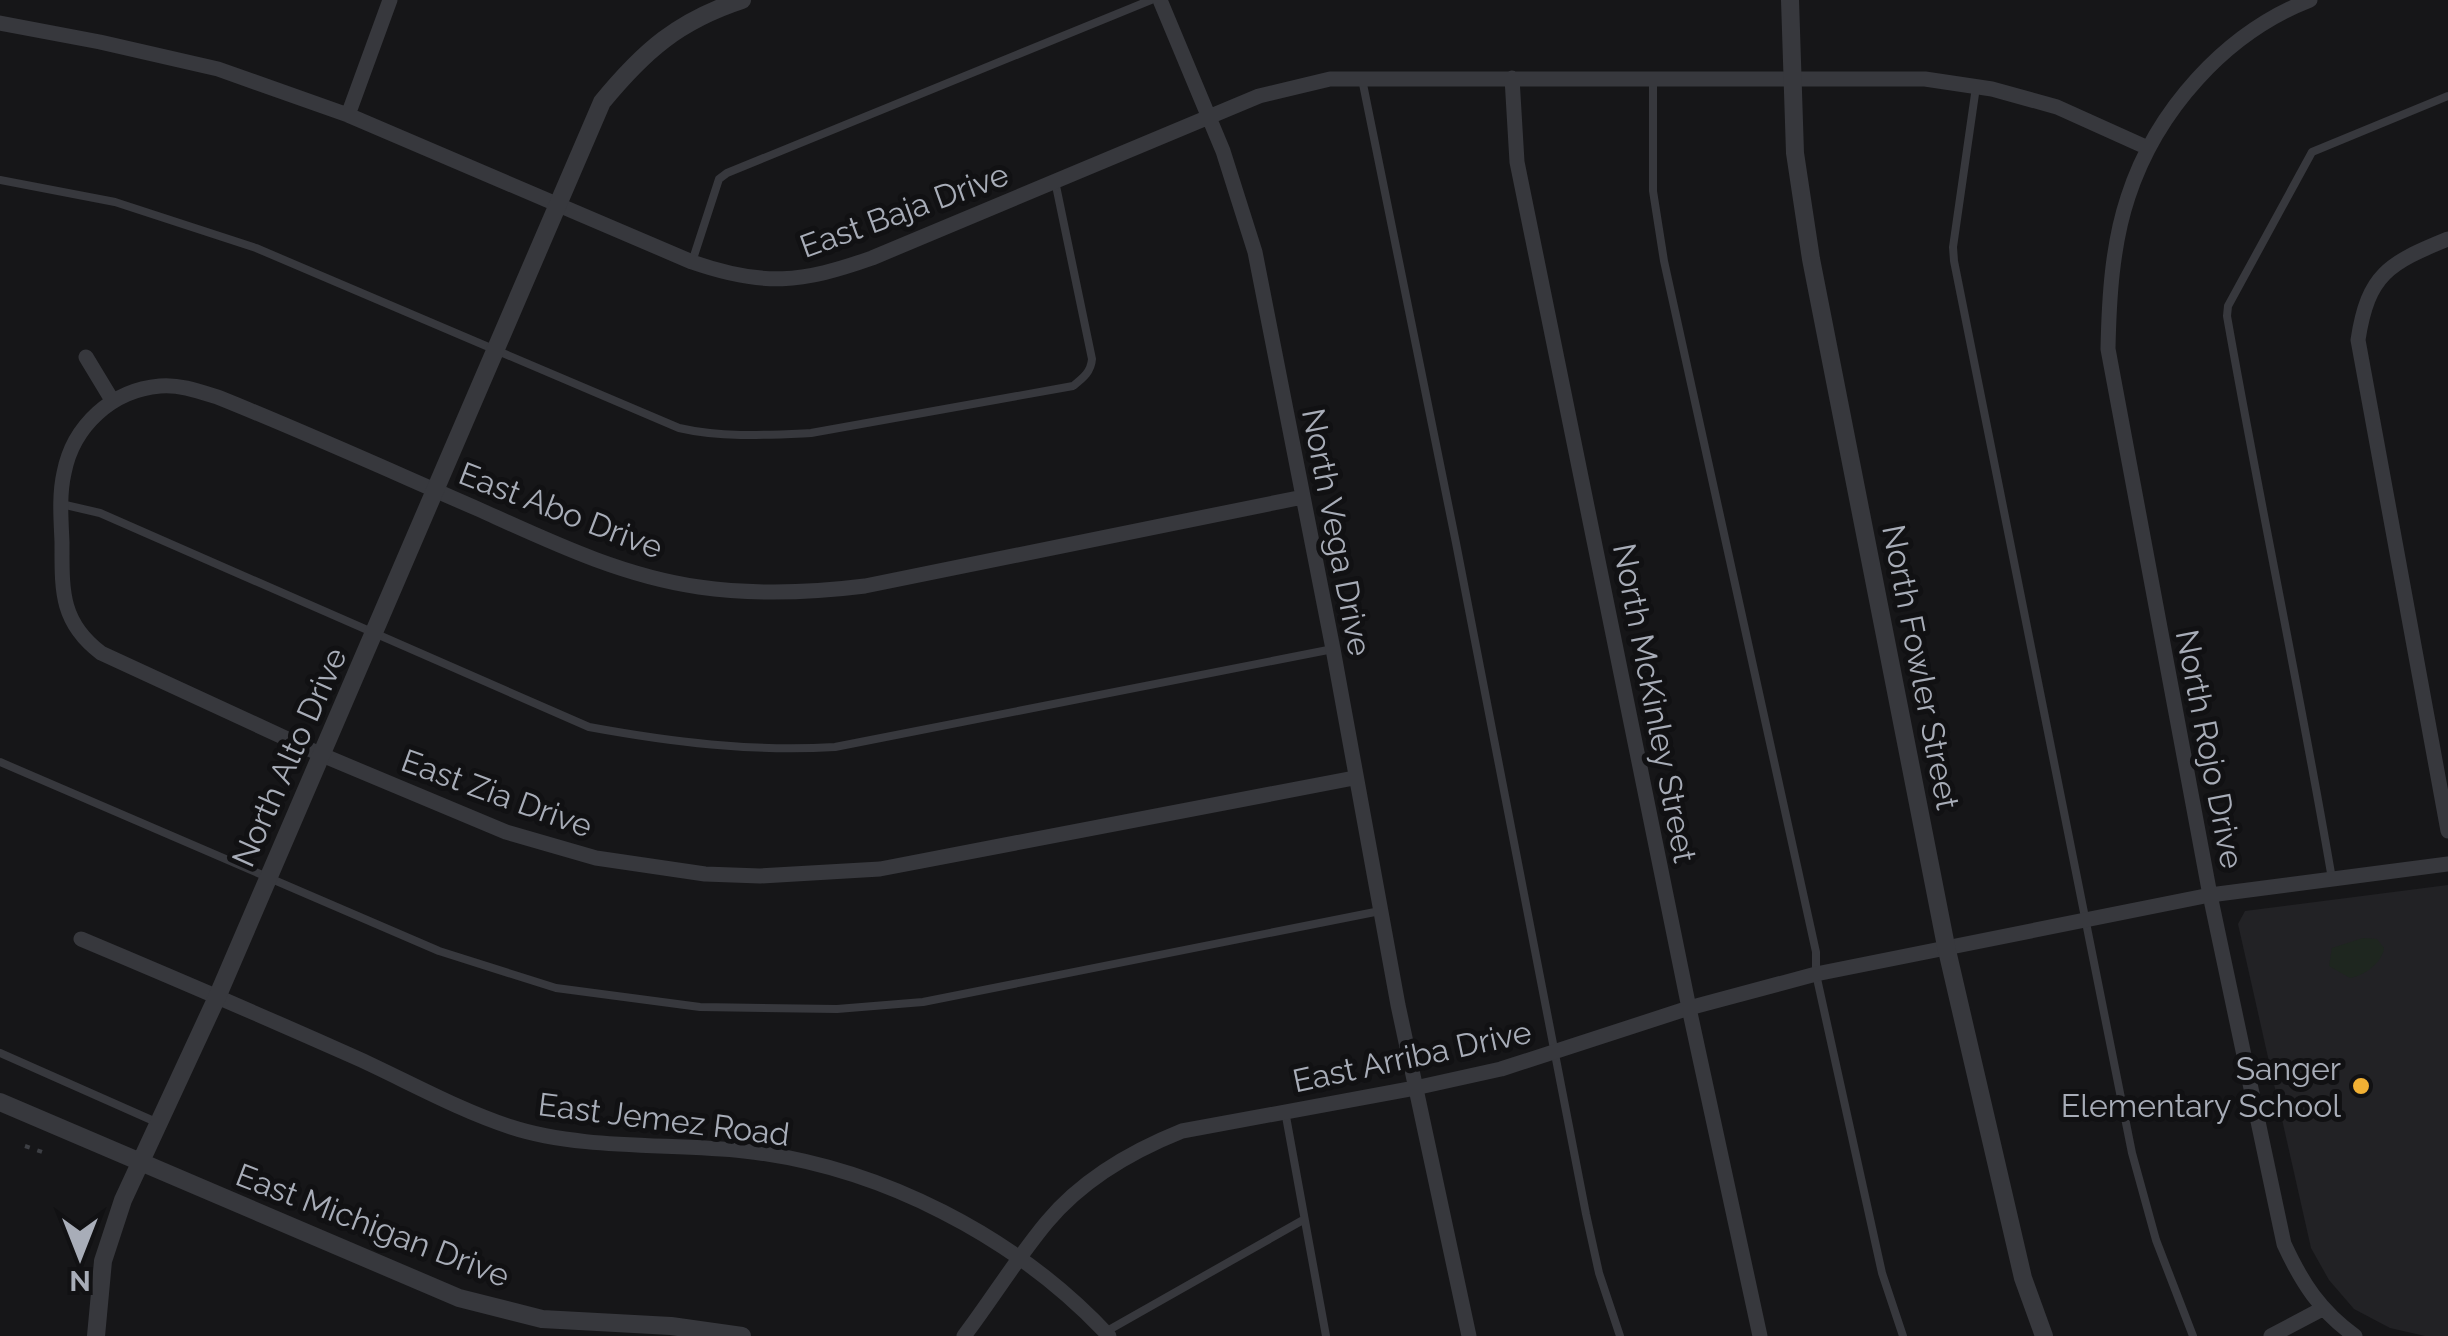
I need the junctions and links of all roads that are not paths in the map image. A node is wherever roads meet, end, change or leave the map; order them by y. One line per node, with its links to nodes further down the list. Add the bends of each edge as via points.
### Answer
1 (390, 0): 14 (street)
2 (742, 0): 19 (street, North Alto Drive, via 664,37 635,62 602,102)
3 (1151, 0): 21 (lane, via 727,173 719,179)
4 (1160, 0): 15 (street, North Vega Drive)
5 (1790, 0): 10 (street, North Fowler Street)
6 (2310, 0): 16 (street, North Rojo Drive, via 2250,32 2196,77)
7 (0, 23): 14 (street, East Baja Drive, via 218,69)
8 (1512, 78): 9 (street, East Baja Drive); 11 (street, East Baja Drive); 44 (street, North McKinley Street, via 1517,162)
9 (1653, 78): 10 (street, East Baja Drive); 42 (lane, via 1653,191 1664,261)
10 (1790, 78): 12 (street, East Baja Drive); 41 (street, North Fowler Street, via 1812,260)
11 (1362, 79): 15 (street, East Baja Drive, via 1300,84); 46 (lane)
12 (1976, 86): 16 (street, East Baja Drive, via 2056,107); 39 (lane, via 1954,261)
13 (2448, 96): 36 (lane, via 2312,152 2228,306)
14 (348, 115): 19 (street, East Baja Drive)
15 (1210, 116): 18 (street, East Baja Drive); 26 (street, North Vega Drive, via 1255,252)
16 (2148, 148): 37 (street, North Rojo Drive, via 2118,236 2108,349)
17 (0, 180): 22 (lane, via 115,202 238,242)
18 (1055, 182): 21 (street, East Baja Drive, via 822,276 748,278); 22 (lane, via 1092,359 1092,368 1073,386 811,433 699,432)
19 (556, 205): 21 (street, East Baja Drive); 22 (street, North Alto Drive)
20 (2448, 239): 33 (street, via 2390,267 2367,296 2358,340)
21 (692, 262)
22 (496, 349): 25 (street, North Alto Drive)
23 (86, 357): 24 (street)
24 (112, 400): 25 (street, East Abo Drive, via 162,385 191,389); 27 (street, via 70,450)
25 (437, 491): 26 (street, East Abo Drive, via 637,574 754,593 866,586); 28 (street, North Alto Drive)
26 (1303, 497): 29 (street, North Vega Drive)
27 (61, 504): 28 (lane, via 100,512); 30 (street, East Zia Drive, via 65,604 84,640)
28 (375, 634): 29 (lane, via 589,726 668,742 777,751 835,747); 30 (street, North Alto Drive)
29 (1333, 648): 32 (street, North Vega Drive)
30 (322, 755): 32 (street, East Zia Drive, via 556,848 645,867 760,876 920,862); 35 (street, North Alto Drive)
31 (0, 762): 35 (lane)
32 (1354, 778): 38 (street, North Vega Drive)
33 (2448, 831)
34 (2448, 864): 36 (street, East Arriba Drive)
35 (268, 879): 38 (lane, via 439,951 556,988 700,1008 922,1002); 43 (street, North Alto Drive)
36 (2332, 879): 37 (street, East Arriba Drive)
37 (2210, 895): 39 (street, East Arriba Drive); 54 (street, North Rojo Drive, via 2284,1244)
38 (1380, 911): 47 (street, North Vega Drive)
39 (2084, 920): 41 (street, East Arriba Drive); 65 (lane, via 2132,1152)
40 (81, 939): 43 (street, East Jemez Road)
41 (1946, 946): 42 (street, East Arriba Drive); 64 (street, North Fowler Street, via 2023,1278)
42 (1816, 974): 44 (street, East Arriba Drive); 63 (lane, via 1882,1274)
43 (218, 996): 50 (street, North Alto Drive); 53 (street, East Jemez Road, via 508,1126 565,1139 748,1152 842,1172 899,1192)
44 (1689, 1008): 46 (street, East Arriba Drive); 62 (street, North McKinley Street)
45 (0, 1053): 50 (lane)
46 (1557, 1053): 47 (street, East Arriba Drive); 61 (lane, via 1598,1273)
47 (1415, 1088): 49 (street, East Arriba Drive); 60 (street, North Vega Drive)
48 (0, 1102): 51 (street, East Michigan Drive)
49 (1284, 1111): 52 (lane); 53 (street, East Arriba Drive, via 1182,1131 1148,1145 1085,1184)
50 (160, 1124): 51 (street, North Alto Drive)
51 (139, 1164): 56 (street, North Alto Drive, via 103,1260); 57 (street, East Michigan Drive, via 478,1304 542,1318)
52 (1303, 1220): 55 (lane); 59 (lane)
53 (1022, 1259): 55 (street, East Jemez Road); 58 (street, East Arriba Drive)
54 (2322, 1310): 66 (street); 67 (street, North Rojo Drive)
55 (1107, 1334)
56 (96, 1336)
57 (742, 1336)
58 (964, 1336)
59 (1326, 1336)
60 (1469, 1336)
61 (1620, 1336)
62 (1760, 1336)
63 (1902, 1336)
64 (2044, 1336)
65 (2193, 1336)
66 (2271, 1336)
67 (2355, 1336)

